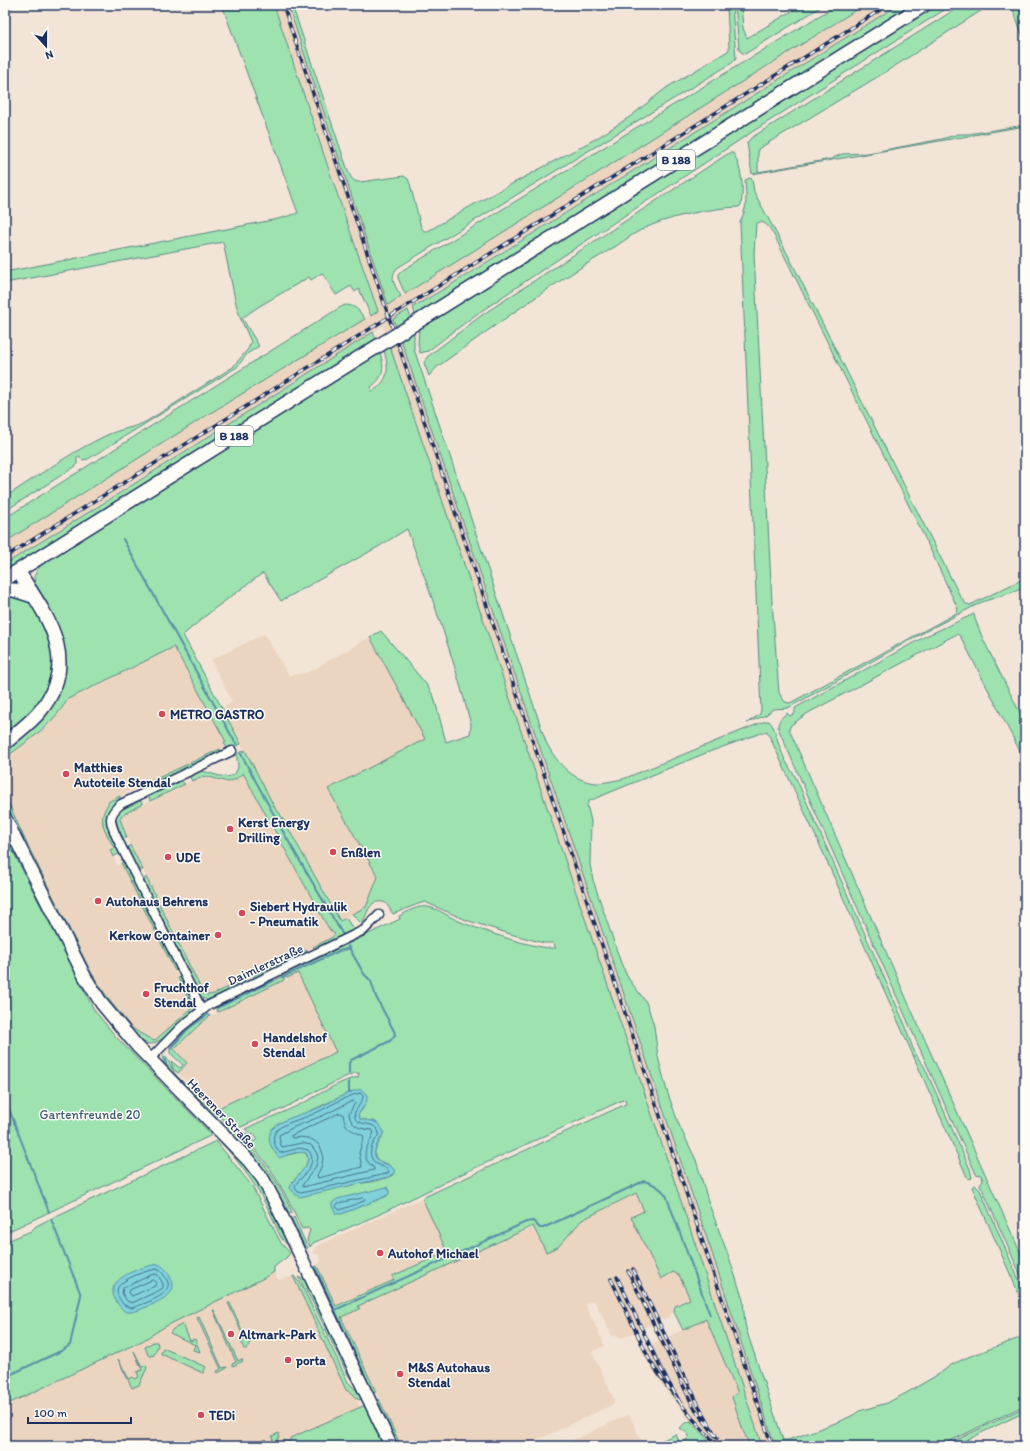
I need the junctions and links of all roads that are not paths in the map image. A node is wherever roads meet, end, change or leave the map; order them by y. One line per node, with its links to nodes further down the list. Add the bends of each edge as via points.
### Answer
1 (924, 5): 2 (main road, B 188, bridge)
2 (18, 571): 3 (main road, B 188); 5 (main road)
3 (5, 579)
4 (5, 590): 5 (main road)
5 (33, 596): 6 (main road, via 48,618 56,639 59,658 57,676 52,692 40,710)
6 (5, 743)
7 (232, 751): 10 (street, via 122,804 114,810 111,818 116,836)
8 (5, 818): 11 (main road, Heerener Straße, via 91,988 113,1019)
9 (379, 915): 10 (street, Daimlerstraße, via 364,930 217,1000)
10 (202, 1010): 11 (street, Daimlerstraße, via 181,1027)
11 (150, 1059): 12 (main road, Heerener Straße, via 238,1149 263,1179)
12 (391, 1446)

